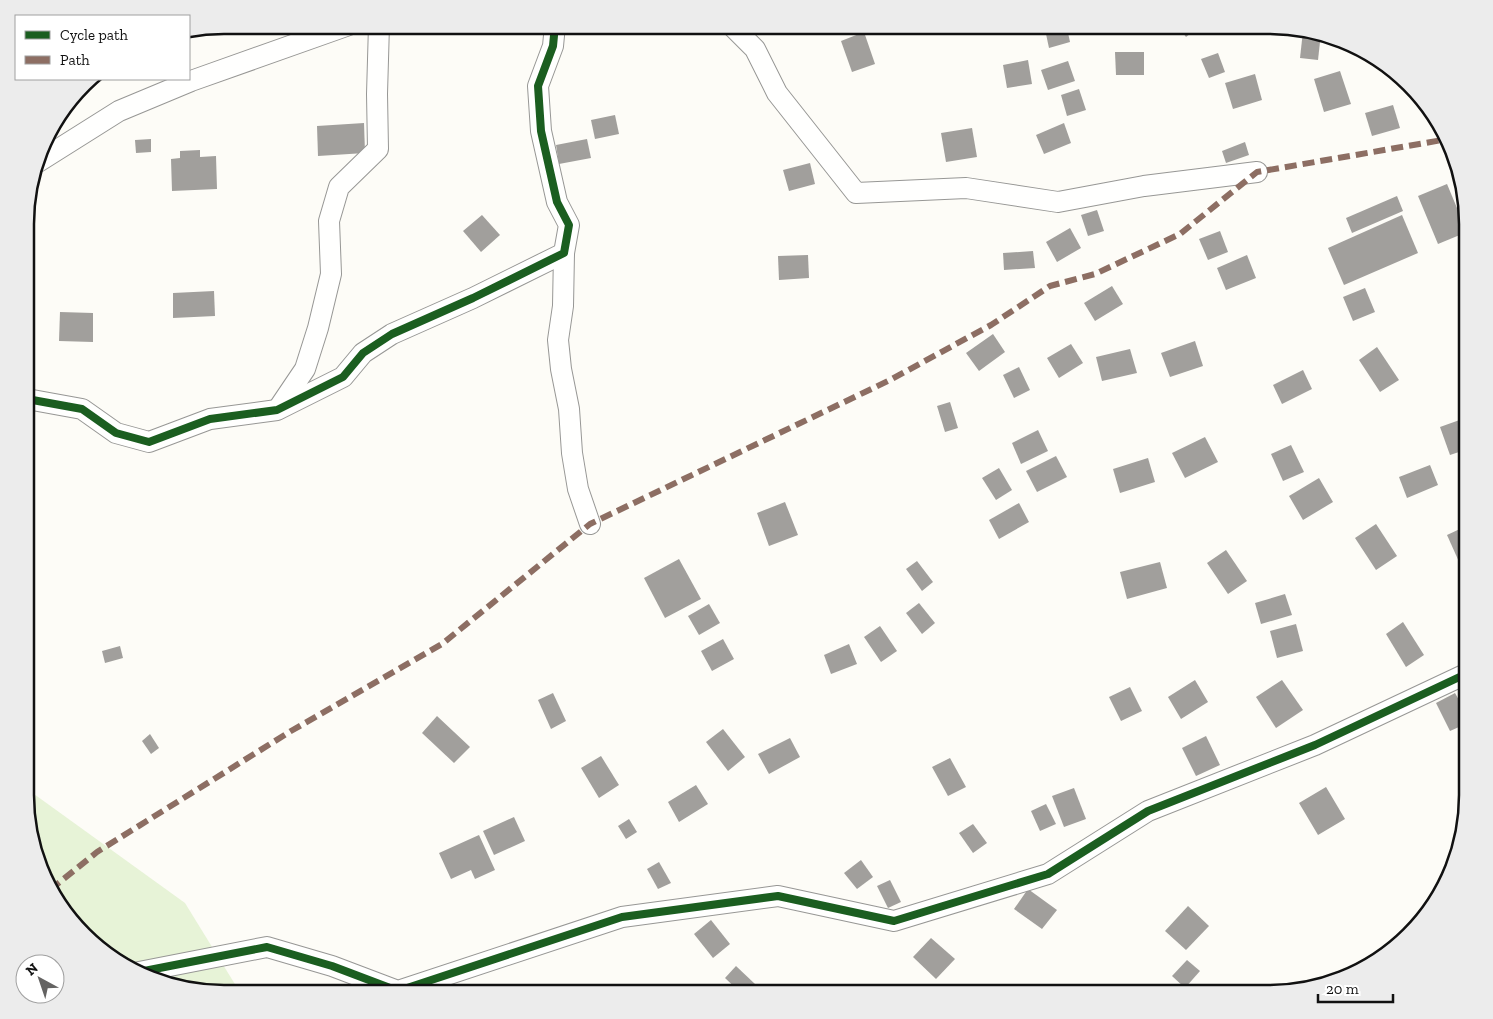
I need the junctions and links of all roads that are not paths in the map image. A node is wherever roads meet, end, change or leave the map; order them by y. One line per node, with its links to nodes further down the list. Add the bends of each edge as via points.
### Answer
1 (324, 34): 5 (street, via 191,81 120,111)
2 (379, 34): 9 (street, via 378,149 339,187 330,221 331,274 318,328 305,368)
3 (554, 34): 7 (street, via 538,86 541,131 557,202 569,225)
4 (740, 34): 6 (street, via 755,50 777,93 856,193 966,188 1058,202 1144,186)
5 (46, 157)
6 (1257, 172)
7 (564, 254): 9 (street, via 392,334 363,353 343,377); 10 (street, via 564,306 558,340 578,489)
8 (34, 400): 9 (street, via 82,409 116,433 150,442 210,419)
9 (277, 410)
10 (590, 524)
11 (1459, 677): 14 (street, via 1315,745 1148,810 1048,874 894,921 778,896 622,917)
12 (149, 970): 13 (street, via 267,947 332,966)
13 (380, 985)
14 (423, 985)

